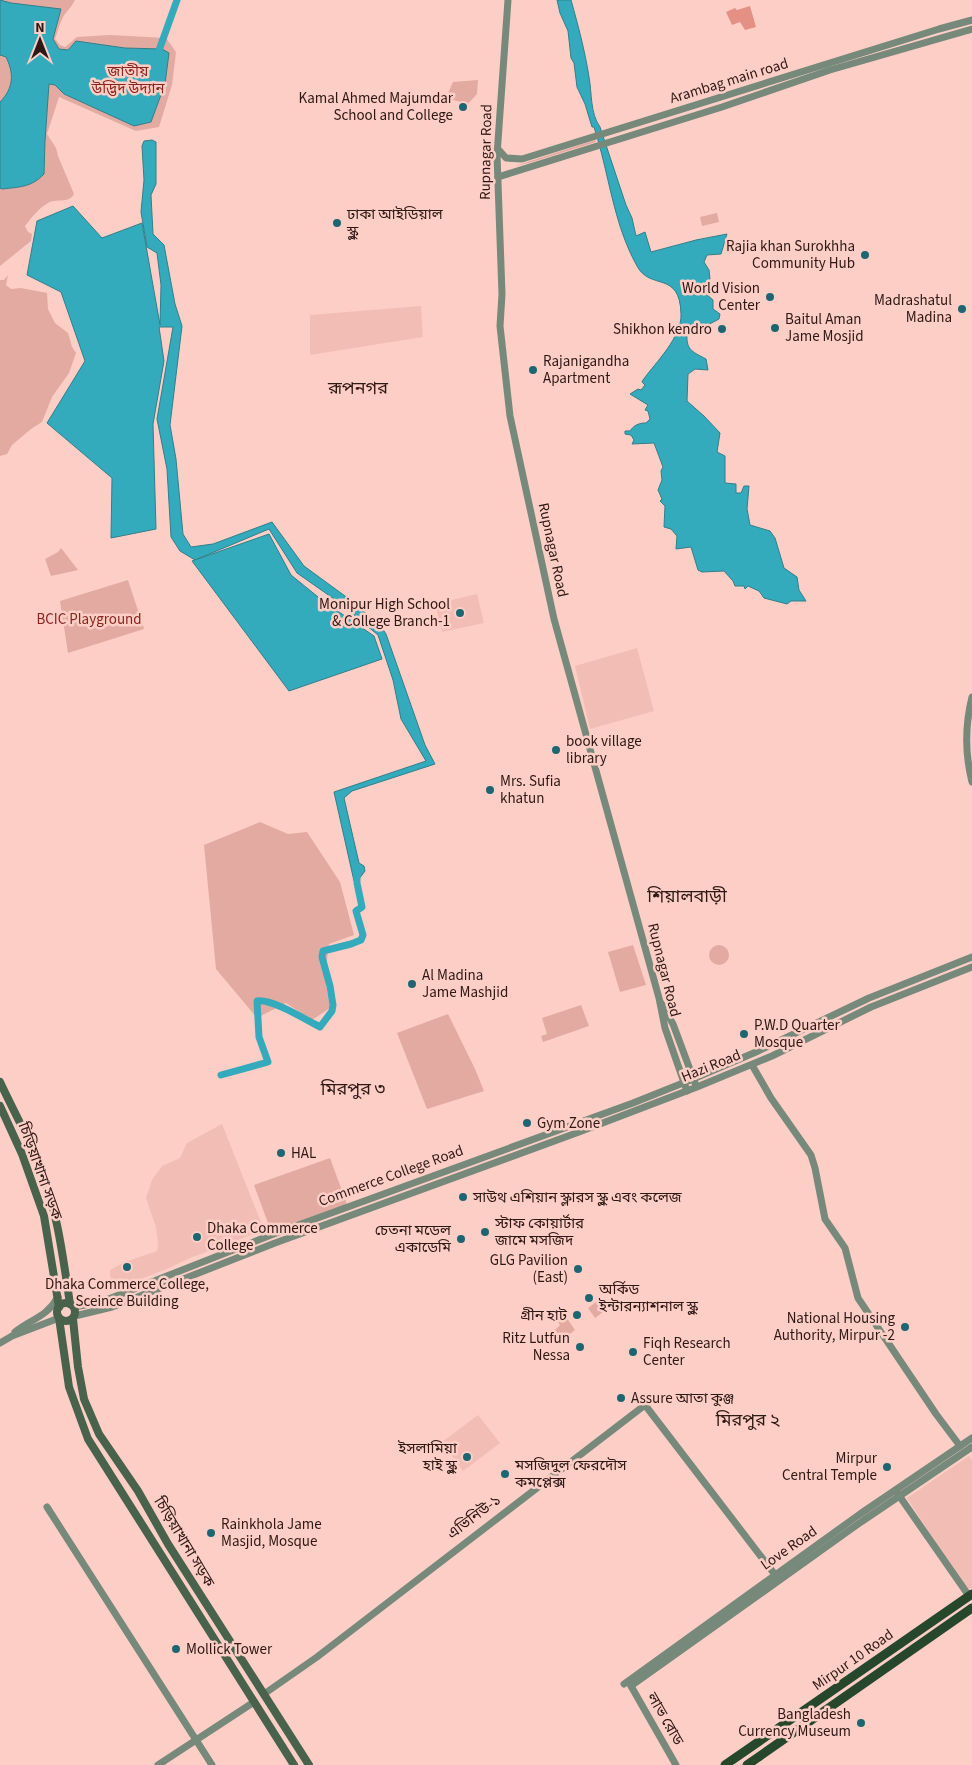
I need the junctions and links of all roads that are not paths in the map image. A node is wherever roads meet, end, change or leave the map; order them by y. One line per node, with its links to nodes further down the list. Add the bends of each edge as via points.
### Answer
1 (508, 0): 6 (street, Rupnagar Road)
2 (972, 20): 4 (street, Arambag main road)
3 (972, 29): 5 (street, Arambag main road, via 830,70)
4 (607, 133): 5 (street); 6 (street, Arambag main road, via 522,159 506,158)
5 (610, 142): 7 (street, Arambag main road)
6 (498, 148): 7 (street, Rupnagar Road)
7 (498, 177): 12 (street, Rupnagar Road, via 500,326 510,416 554,619)
8 (972, 697): 9 (street, via 966,737)
9 (972, 782)
10 (972, 957): 14 (street, Hazi Road, via 868,998)
11 (972, 967): 13 (street, Hazi Road, via 871,1006)
12 (659, 998): 14 (street, via 673,1024); 16 (street, Rupnagar Road, via 662,1019)
13 (752, 1065): 17 (street, Hazi Road); 33 (street, via 811,1156 825,1219 844,1248 858,1298)
14 (693, 1080): 16 (street, Commerce College Road); 17 (street)
15 (0, 1082): 21 (main road, চিড়িয়াখানা সড়ক)
16 (684, 1083): 18 (street, Rupnagar Road); 23 (street, Commerce College Road)
17 (696, 1087): 18 (street, Hazi Road)
18 (687, 1091): 20 (street, Hazi Road)
19 (0, 1106): 22 (main road, চিড়িয়াখানা সড়ক)
20 (511, 1157): 24 (street, Commerce College Road)
21 (42, 1173): 22 (main road); 26 (main road, চিড়িয়াখানা সড়ক, via 58,1229)
22 (31, 1176): 25 (main road, চিড়িয়াখানা সড়ক, via 44,1216)
23 (262, 1238): 24 (street); 26 (street, Commerce College Road, via 101,1302)
24 (266, 1247): 28 (street, Commerce College Road, via 112,1307)
25 (58, 1297): 27 (main road, চিড়িয়াখানা সড়ক); 30 (street, via 44,1315 15,1331)
26 (72, 1305): 27 (main road); 28 (main road, চিড়িয়াখানা সড়ক)
27 (59, 1307): 29 (main road, চিড়িয়াখানা সড়ক)
28 (74, 1317): 29 (main road, via 64,1321); 35 (main road, চিড়িয়াখানা সড়ক, via 84,1399)
29 (59, 1318): 30 (street); 36 (main road, চিড়িয়াখানা সড়ক, via 69,1387 83,1429)
30 (12, 1336): 31 (street)
31 (0, 1343)
32 (972, 1438): 33 (street, Love Road)
33 (960, 1446): 37 (street, Love Road)
34 (972, 1447): 37 (street, Love Road)
35 (112, 1456): 36 (main road); 39 (main road, চিড়িয়াখানা সড়ক, via 138,1491)
36 (102, 1463): 40 (main road, চিড়িয়াখানা সড়ক)
37 (898, 1493): 41 (street, Love Road); 42 (street)
38 (47, 1507): 51 (street)
39 (168, 1544): 40 (main road); 47 (main road, চিড়িয়াখানা সড়ক)
40 (157, 1550): 48 (main road, চিড়িয়াখানা সড়ক)
41 (777, 1577): 46 (street, Love Road); 47 (street, এভিনিউ-১, via 645,1405 317,1657)
42 (971, 1595): 44 (main road, Mirpur 10 Road)
43 (972, 1608): 45 (main road, Mirpur 10 Road)
44 (933, 1620): 45 (main road); 49 (main road, Mirpur 10 Road)
45 (941, 1630): 50 (main road, Mirpur 10 Road)
46 (629, 1683): 56 (street, লাভ রোড)
47 (264, 1694): 48 (main road); 55 (main road, চিড়িয়াখানা সড়ক)
48 (254, 1702): 51 (street); 54 (main road, চিড়িয়াখানা সড়ক)
49 (787, 1722): 50 (main road); 57 (main road, Mirpur 10 Road)
50 (795, 1732): 58 (main road, Mirpur 10 Road)
51 (196, 1740): 52 (street); 53 (street)
52 (158, 1765)
53 (212, 1765)
54 (294, 1765)
55 (309, 1765)
56 (676, 1765)
57 (725, 1765)
58 (748, 1765)

